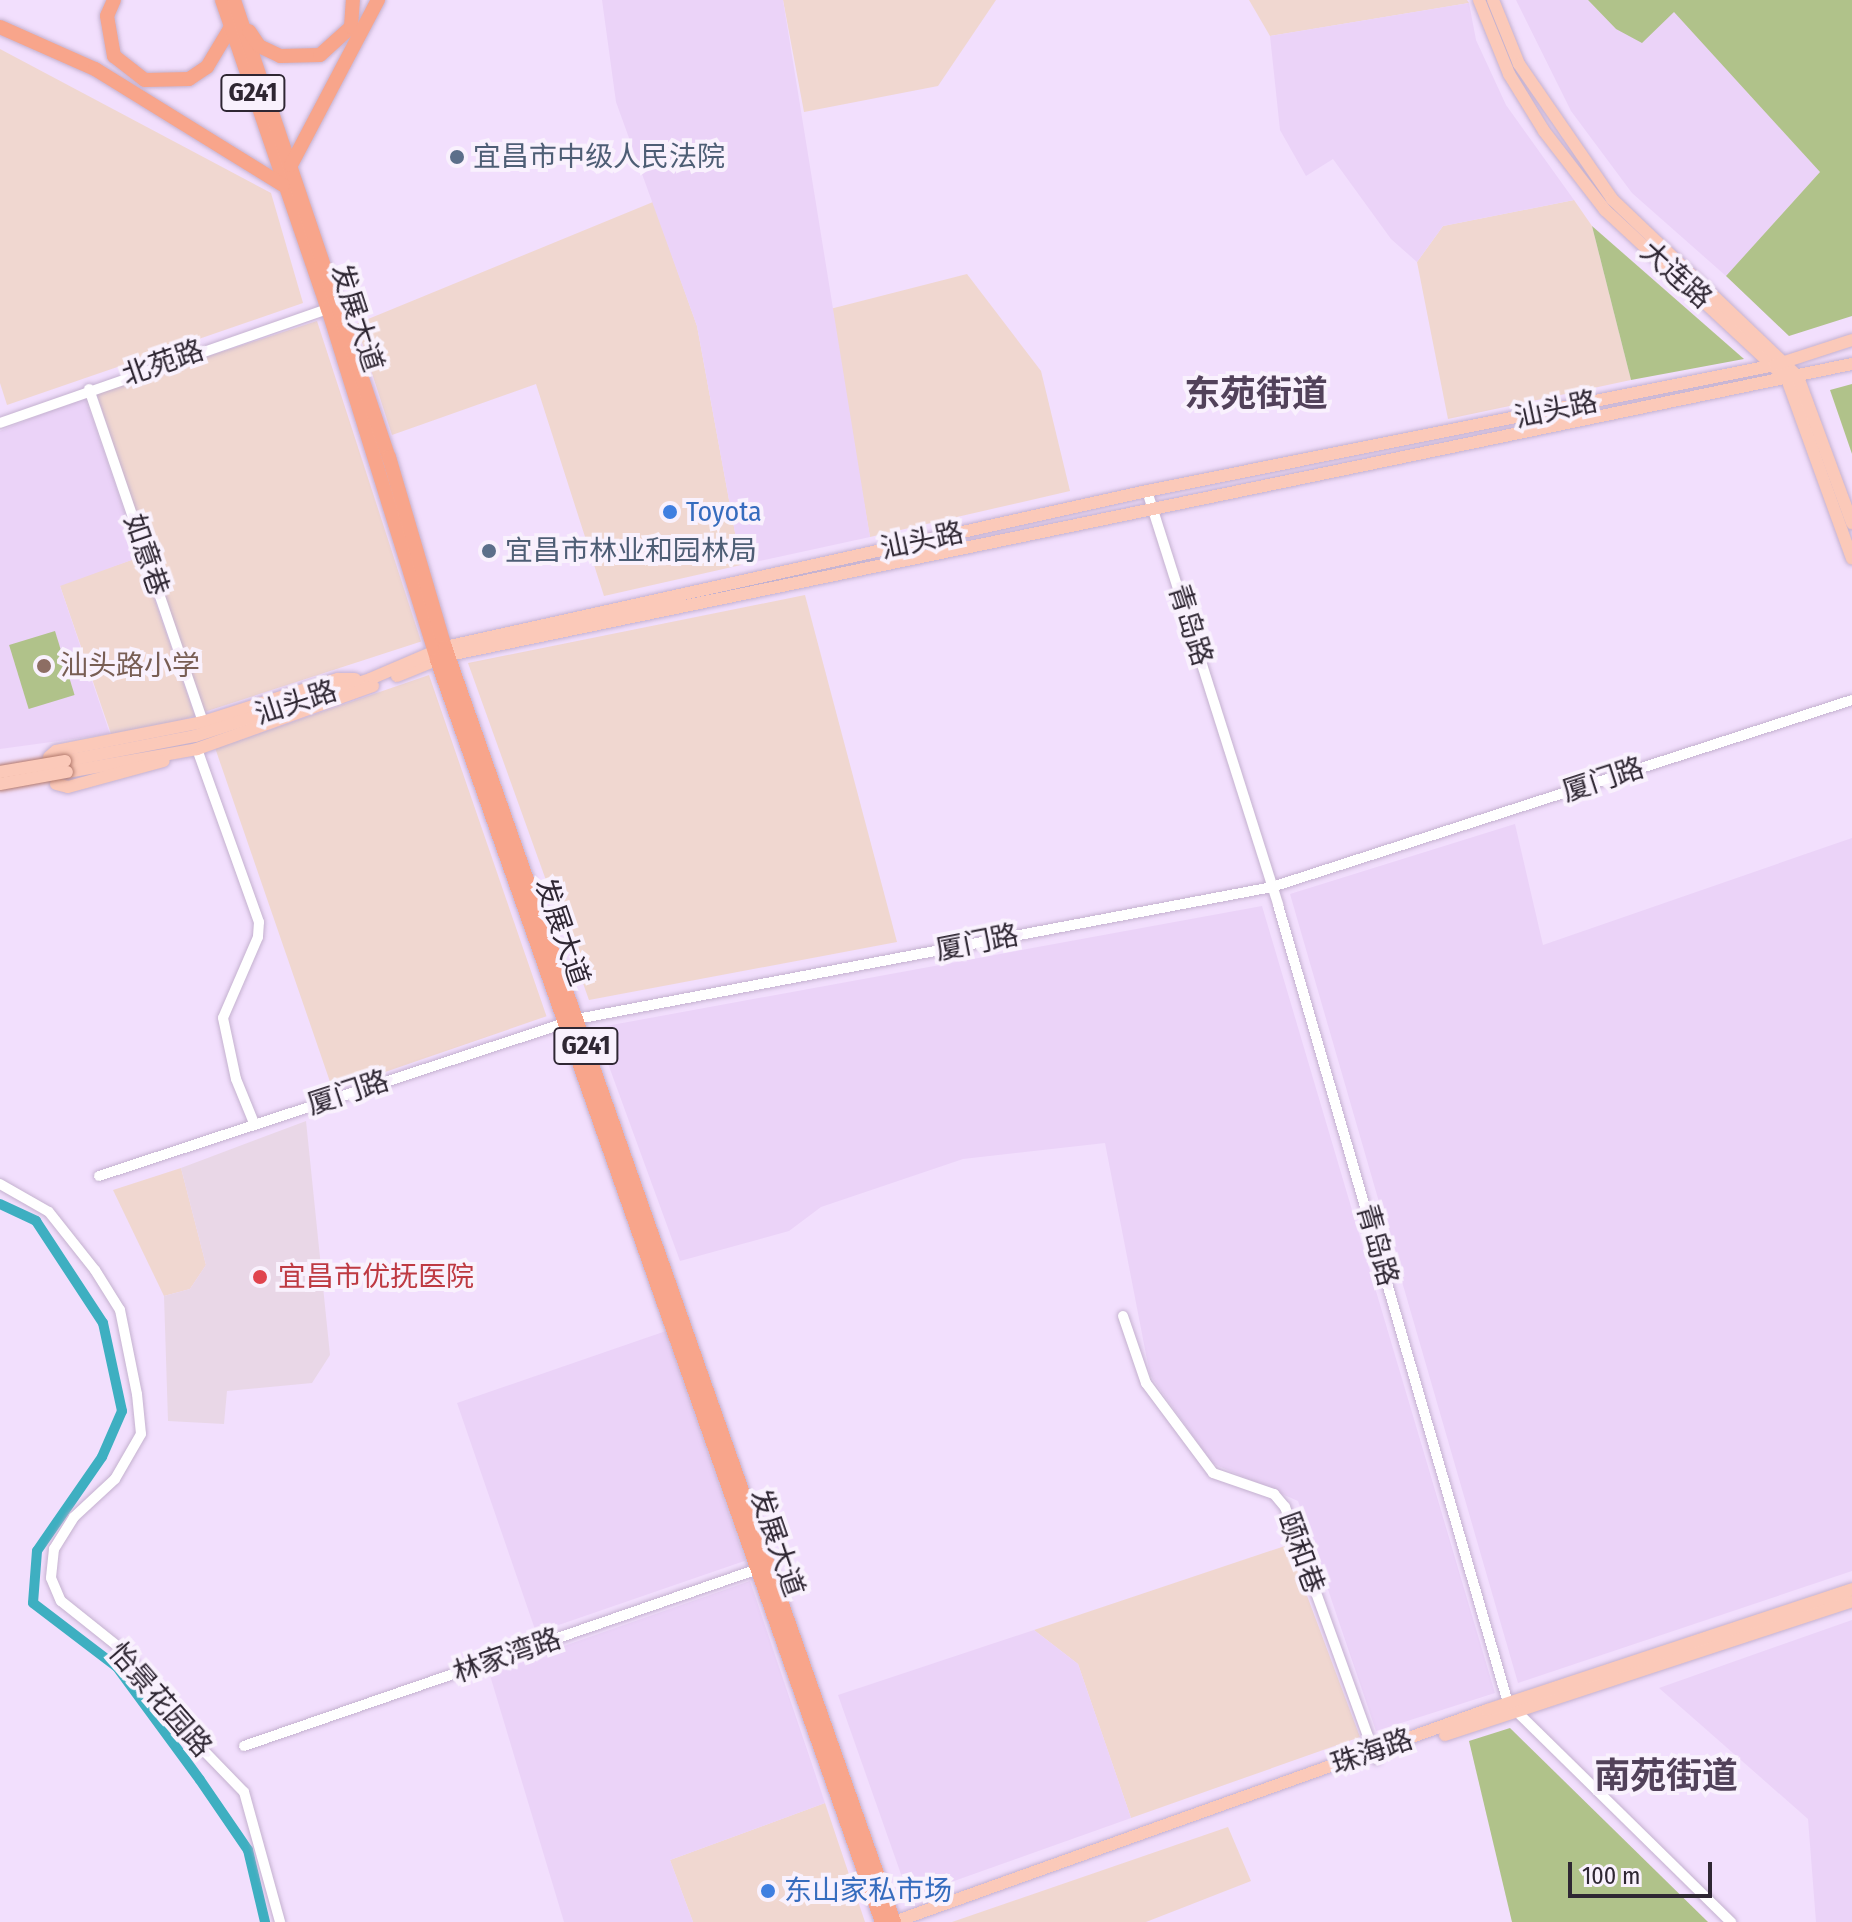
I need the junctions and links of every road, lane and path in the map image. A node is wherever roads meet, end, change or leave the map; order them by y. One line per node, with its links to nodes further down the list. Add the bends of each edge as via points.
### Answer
1 (114, 0): 8 (highway, via 107,37 114,56 145,80 189,79 207,67)
2 (222, 0): 8 (highway, 发展大道 / G241)
3 (234, 0): 8 (highway, 发展大道 / G241)
4 (353, 0): 8 (highway, via 351,27 337,44 300,59 259,46)
5 (378, 0): 10 (highway)
6 (1479, 0): 14 (main road, 大连路, via 1509,74 1544,131 1605,210)
7 (1493, 0): 14 (main road, 大连路, via 1519,64 1612,199)
8 (236, 23): 10 (highway, 发展大道 / G241); 11 (highway, 发展大道 / G241)
9 (0, 27): 11 (highway, via 95,69)
10 (291, 165): 23 (highway, 发展大道 / G241, via 389,457)
11 (283, 185): 12 (highway, 发展大道 / G241)
12 (328, 309): 17 (street, 北苑路); 23 (highway, 发展大道 / G241)
13 (1852, 340): 14 (main road, 汕头路)
14 (1781, 364): 16 (main road, 大连路); 19 (main road, 汕头路)
15 (1852, 364): 16 (main road, 汕头路)
16 (1792, 378): 20 (main road, 汕头路); 21 (main road, 大连路); 22 (main road, 大连路)
17 (89, 389): 18 (street, 北苑路); 26 (street, 如意巷)
18 (0, 423)
19 (1147, 491): 20 (street, 青岛路); 23 (main road, 汕头路)
20 (1152, 507): 23 (main road, 汕头路); 33 (street, 青岛路)
21 (1852, 523)
22 (1852, 559)
23 (441, 654): 24 (main road, 汕头路); 27 (main road, 汕头路); 34 (highway, 发展大道 / G241)
24 (370, 679): 26 (main road, via 338,679); 29 (main road, 汕头路, via 195,736)
25 (1852, 700): 33 (street, 厦门路)
26 (203, 722): 28 (main road, via 56,751)
27 (197, 749): 29 (main road, 汕头路); 32 (main road, via 126,774 68,787); 35 (street, via 259,922 258,937 223,1018 236,1079)
28 (49, 757)
29 (66, 766): 30 (main road, 汕头路, bridge); 31 (main road, 汕头路, bridge)
30 (0, 772)
31 (0, 784)
32 (56, 784)
33 (1272, 887): 34 (street, 厦门路); 42 (street, 青岛路)
34 (572, 1021): 35 (street, 厦门路); 39 (highway, 发展大道 / G241)
35 (254, 1123): 36 (street, 厦门路)
36 (99, 1176)
37 (0, 1184): 45 (street, 怡景花园路, via 49,1212 95,1270 120,1310 137,1394 141,1434 115,1479 74,1517 54,1549 51,1578 61,1601 125,1652 178,1724 244,1792)
38 (1123, 1316): 44 (street, 颐和巷, via 1146,1383 1213,1473 1274,1494 1285,1507)
39 (764, 1567): 43 (street, 林家湾路); 46 (highway, 发展大道 / G241); 47 (highway, 发展大道 / G241)
40 (1852, 1589): 42 (main road, 珠海路)
41 (1852, 1601): 42 (main road, 珠海路)
42 (1512, 1707): 44 (main road, 珠海路); 49 (street, 青岛路)
43 (244, 1746)
44 (1375, 1755): 47 (main road, 珠海路); 48 (main road, 珠海路)
45 (280, 1922)
46 (882, 1922)
47 (894, 1922)
48 (910, 1922)
49 (1731, 1922)

